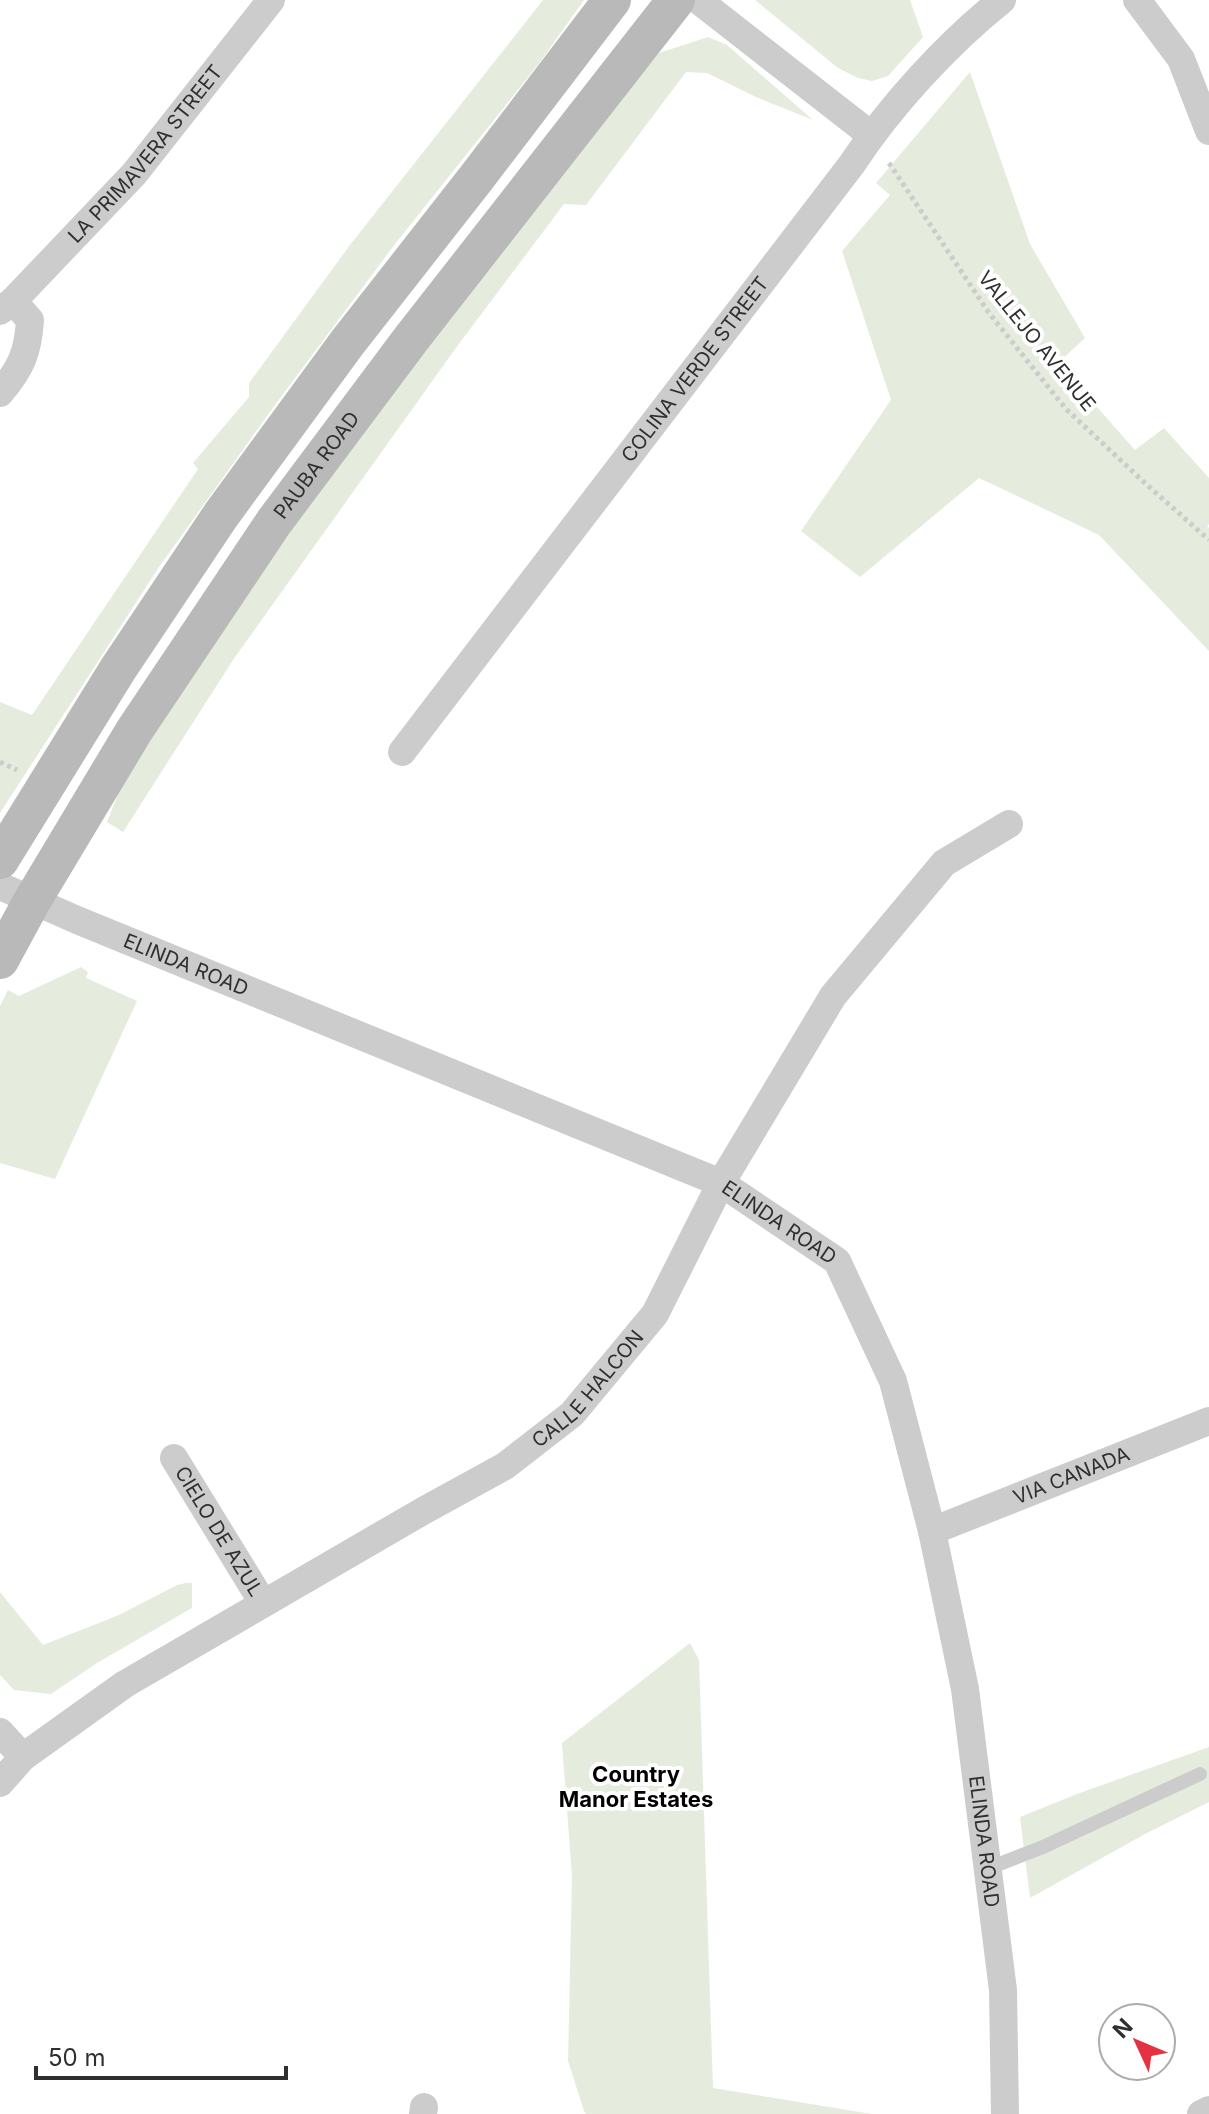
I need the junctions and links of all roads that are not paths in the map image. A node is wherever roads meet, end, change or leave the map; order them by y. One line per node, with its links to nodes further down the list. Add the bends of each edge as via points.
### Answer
1 (271, 0): 9 (street, LA PRIMAVERA STREET, via 134,174)
2 (612, 0): 13 (main road, via 221,515)
3 (676, 0): 14 (main road, PAUBA ROAD, via 274,522 134,731)
4 (698, 0): 8 (street)
5 (1002, 0): 8 (street, COLINA VERDE STREET, via 933,64)
6 (1137, 0): 7 (street, via 1181,59)
7 (1209, 131)
8 (871, 135): 11 (street, COLINA VERDE STREET)
9 (6, 306): 10 (street, LA PRIMAVERA STREET, via 30,320 27,351)
10 (0, 393)
11 (402, 752)
12 (1009, 824): 16 (street, CALLE HALCON, via 944,863 833,996)
13 (0, 860)
14 (16, 893): 15 (main road, PAUBA ROAD); 16 (street, ELINDA ROAD)
15 (0, 960)
16 (721, 1183): 19 (street, ELINDA ROAD, via 837,1261 893,1381); 20 (street, CALLE HALCON, via 655,1314 572,1414 505,1466)
17 (1209, 1421): 19 (street, VIA CANADA)
18 (174, 1458): 20 (street, CIELO DE AZUL)
19 (932, 1531): 25 (street, ELINDA ROAD, via 965,1689)
20 (263, 1603): 22 (street, CALLE HALCON, via 125,1684)
21 (0, 1732): 22 (street)
22 (23, 1757): 24 (street, CALLE HALCON)
23 (1200, 1774): 25 (lane)
24 (0, 1783)
25 (989, 1868): 27 (street, ELINDA ROAD, via 1003,1990)
26 (1209, 2110): 28 (street)
27 (1005, 2114)
28 (1201, 2114)

